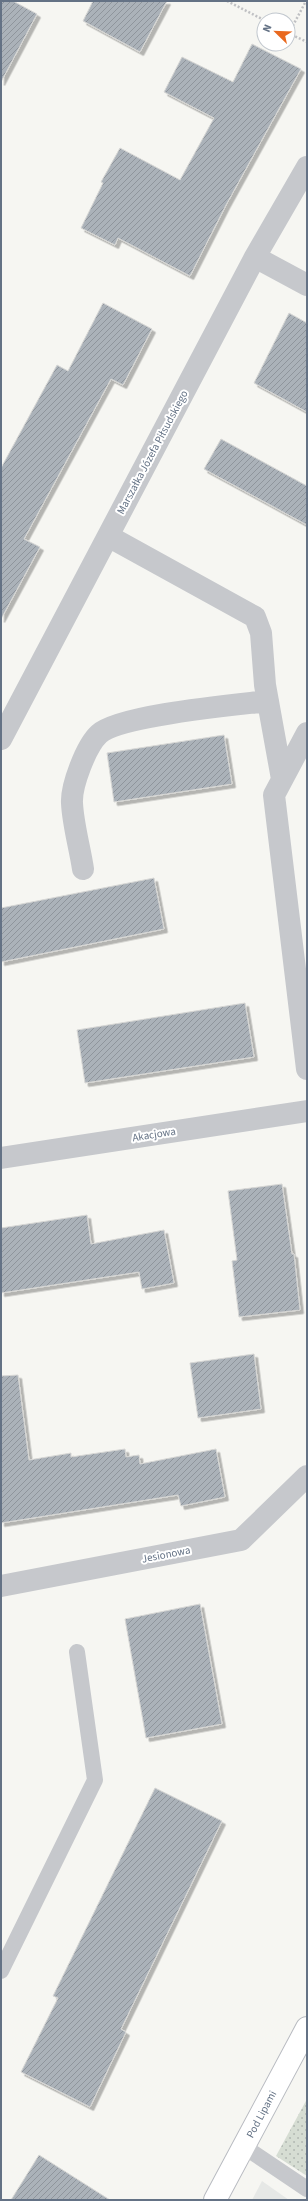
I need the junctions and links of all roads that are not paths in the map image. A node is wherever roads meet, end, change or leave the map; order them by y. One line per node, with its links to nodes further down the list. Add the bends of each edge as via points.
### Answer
1 (307, 166): 2 (street, Marszałka Józefa Piłsudskiego)
2 (255, 257): 3 (street); 4 (street, Marszałka Józefa Piłsudskiego)
3 (307, 285)
4 (108, 536): 5 (street, via 255,617 261,633); 7 (street, Marszałka Józefa Piłsudskiego)
5 (268, 701): 8 (street); 9 (street, via 152,717 116,725 99,734 84,758 75,781 72,803)
6 (307, 733): 8 (street)
7 (1, 739)
8 (282, 779): 10 (street, via 274,796)
9 (83, 869)
10 (307, 1069)
11 (307, 1111): 12 (street, Akacjowa)
12 (1, 1158)
13 (307, 1476): 14 (street, Jesionowa, via 241,1540)
14 (1, 1586)
15 (77, 1652): 16 (lane, via 95,1780)
16 (1, 1971)
17 (307, 2028): 18 (street, Pod Lipami)
18 (244, 2146): 19 (lane); 20 (street, Pod Lipami)
19 (307, 2189)
20 (215, 2200)

